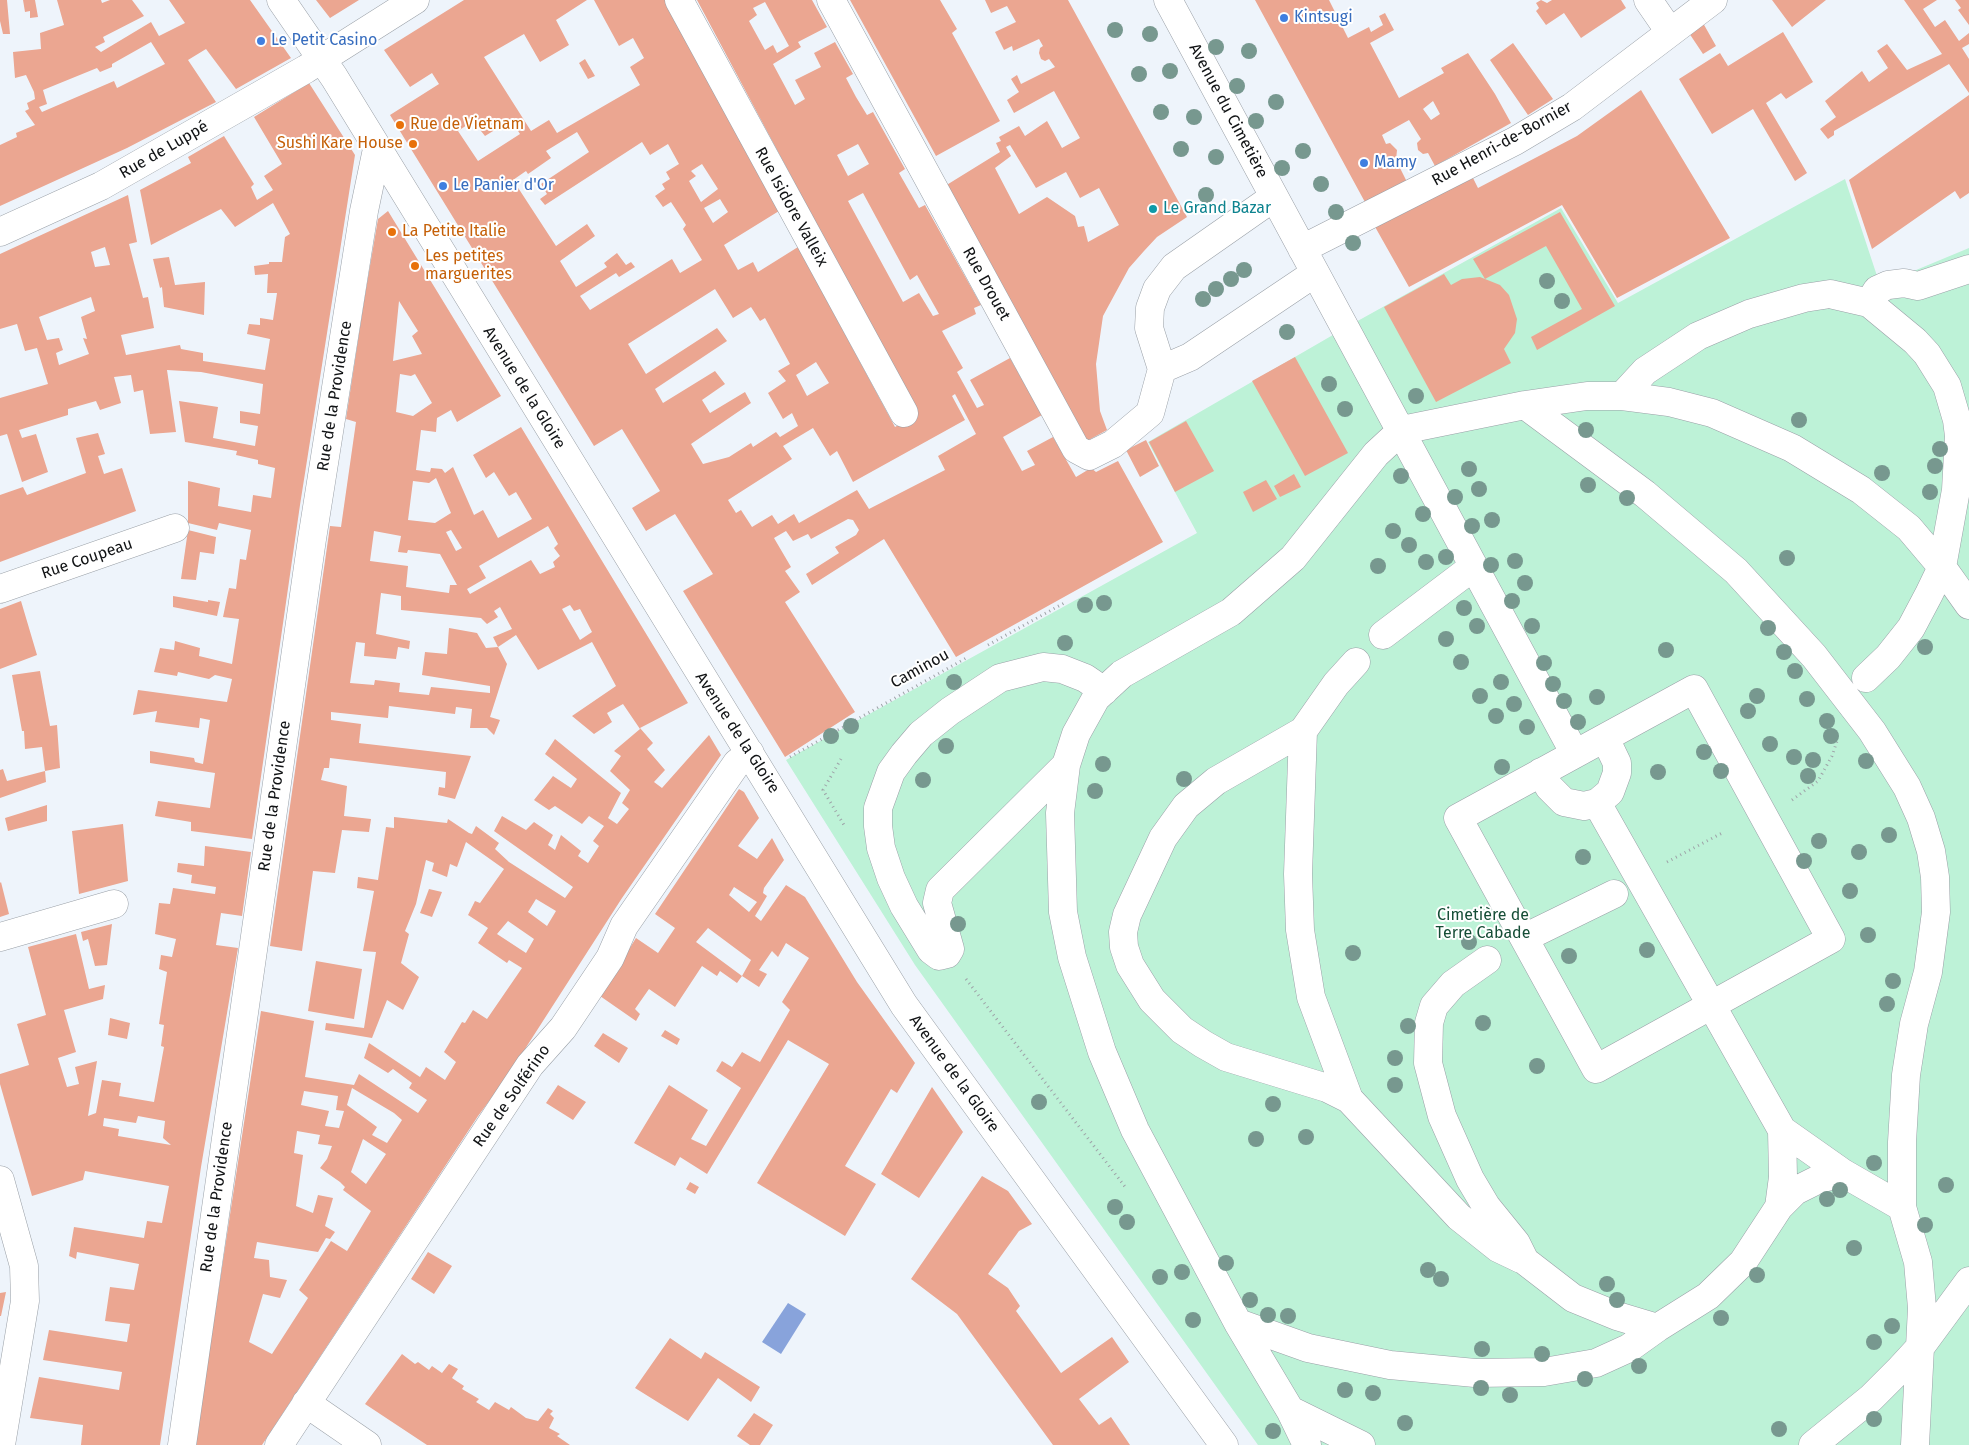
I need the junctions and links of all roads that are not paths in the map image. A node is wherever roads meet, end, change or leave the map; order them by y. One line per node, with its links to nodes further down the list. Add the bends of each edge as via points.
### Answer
1 (280, 0): 9 (street, Avenue de la Gloire)
2 (415, 0): 9 (street, Rue de Luppé)
3 (679, 0): 20 (street, Rue Isidore Valleix)
4 (831, 0): 17 (street, Rue Drouet, via 1076,449 1089,456 1113,444 1150,413)
5 (1168, 0): 11 (street, Avenue du Cimetière)
6 (1648, 0): 8 (street)
7 (1713, 0): 8 (street, Rue Henri-de-Bornier)
8 (1670, 32): 13 (street, Rue Henri-de-Bornier, via 1572,107 1515,141)
9 (322, 58): 10 (street, Avenue de la Gloire); 12 (street, Rue de Luppé, via 101,186)
10 (377, 149): 33 (street, Avenue de la Gloire); 59 (street, Rue de la Providence, via 364,211 311,548)
11 (1274, 197): 13 (street, Avenue du Cimetière); 17 (street, via 1174,267 1157,289 1150,308 1149,328)
12 (0, 232)
13 (1302, 250): 15 (street, Avenue du Cimetière)
14 (1969, 269): 16 (street, via 1918,286 1904,283 1888,285 1877,290)
15 (1315, 273): 17 (street, via 1190,357); 21 (street, Avenue du Cimetière)
16 (1869, 302): 18 (street, via 1830,294 1749,314 1698,336 1671,352 1646,371); 24 (street, via 1927,354 1947,386 1957,420 1956,490)
17 (1162, 369)
18 (1622, 396): 19 (street, via 1587,396); 24 (street, via 1669,402 1712,413 1792,448 1875,500 1909,528)
19 (1525, 405): 21 (street); 49 (street, via 1645,494 1736,571 1814,656 1872,731 1908,787 1931,851 1936,912 1928,972 1914,1024 1906,1075)
20 (904, 413)
21 (1402, 430): 23 (street, Avenue du Cimetière); 30 (street, via 1376,454 1293,558 1231,612 1122,674)
22 (175, 528): 25 (street, Rue Coupeau)
23 (1473, 567): 27 (street); 34 (street, Avenue du Cimetière)
24 (1942, 567): 26 (street); 29 (street, via 1911,628)
25 (0, 589)
26 (1969, 605)
27 (1383, 635)
28 (1356, 662): 31 (street)
29 (1866, 678)
30 (1104, 690): 35 (street, via 1080,726); 35 (street, via 1086,678 1062,669 1043,667 1000,678 922,734 892,772 878,808 881,848 894,885 931,950 939,956 947,954 950,949 937,903 940,890)
31 (1303, 731): 44 (street, via 1298,874 1303,954 1311,997); 44 (street, via 1216,781 1186,806 1163,838 1127,916 1124,948 1130,965 1152,1000 1182,1030 1234,1060 1327,1088)
32 (1605, 738): 34 (street); 37 (street, via 1617,763 1617,773 1610,792); 43 (street, via 1694,689 1832,940)
33 (750, 752): 56 (street, Rue de Solférino, via 736,764 624,926 610,958 563,1028 530,1065); 62 (street, Avenue de la Gloire, via 904,1005)
34 (1575, 754): 36 (street)
35 (1066, 765): 53 (street, via 1060,813 1060,862 1063,912 1072,957 1102,1052 1135,1130)
36 (1541, 772): 37 (street, via 1549,788 1564,802 1584,806); 41 (street, via 1458,818)
37 (1597, 803): 43 (street)
38 (1614, 894): 41 (street)
39 (114, 904): 40 (street)
40 (0, 938)
41 (1524, 938): 43 (street, via 1596,1069)
42 (1487, 960): 51 (street, via 1453,984 1434,1006 1429,1023 1428,1063 1442,1116 1470,1179 1486,1206 1516,1243)
43 (1712, 1005): 45 (street)
44 (1349, 1099): 51 (street, via 1459,1217 1498,1248)
45 (1782, 1130): 46 (street); 48 (street)
46 (1843, 1173): 48 (street, via 1819,1179 1795,1191); 49 (street)
47 (0, 1180): 50 (street)
48 (1779, 1207): 54 (street, via 1743,1262 1725,1281 1694,1307)
49 (1902, 1207): 55 (street, via 1918,1262)
50 (7, 1231): 58 (street, via 24,1266 25,1301)
51 (1525, 1261): 54 (street, via 1573,1298)
52 (1969, 1281): 55 (street)
53 (1238, 1323): 54 (street, via 1308,1348 1390,1365 1475,1373 1544,1372 1596,1364 1629,1348); 57 (street)
54 (1657, 1328)
55 (1922, 1345): 65 (street, via 1871,1398); 66 (street)
56 (306, 1403): 60 (street, Rue de Solférino); 61 (street)
57 (1290, 1410): 63 (street); 64 (street)
58 (1, 1445)
59 (182, 1445)
60 (279, 1445)
61 (367, 1445)
62 (1224, 1445)
63 (1307, 1445)
64 (1361, 1445)
65 (1814, 1445)
66 (1915, 1445)

